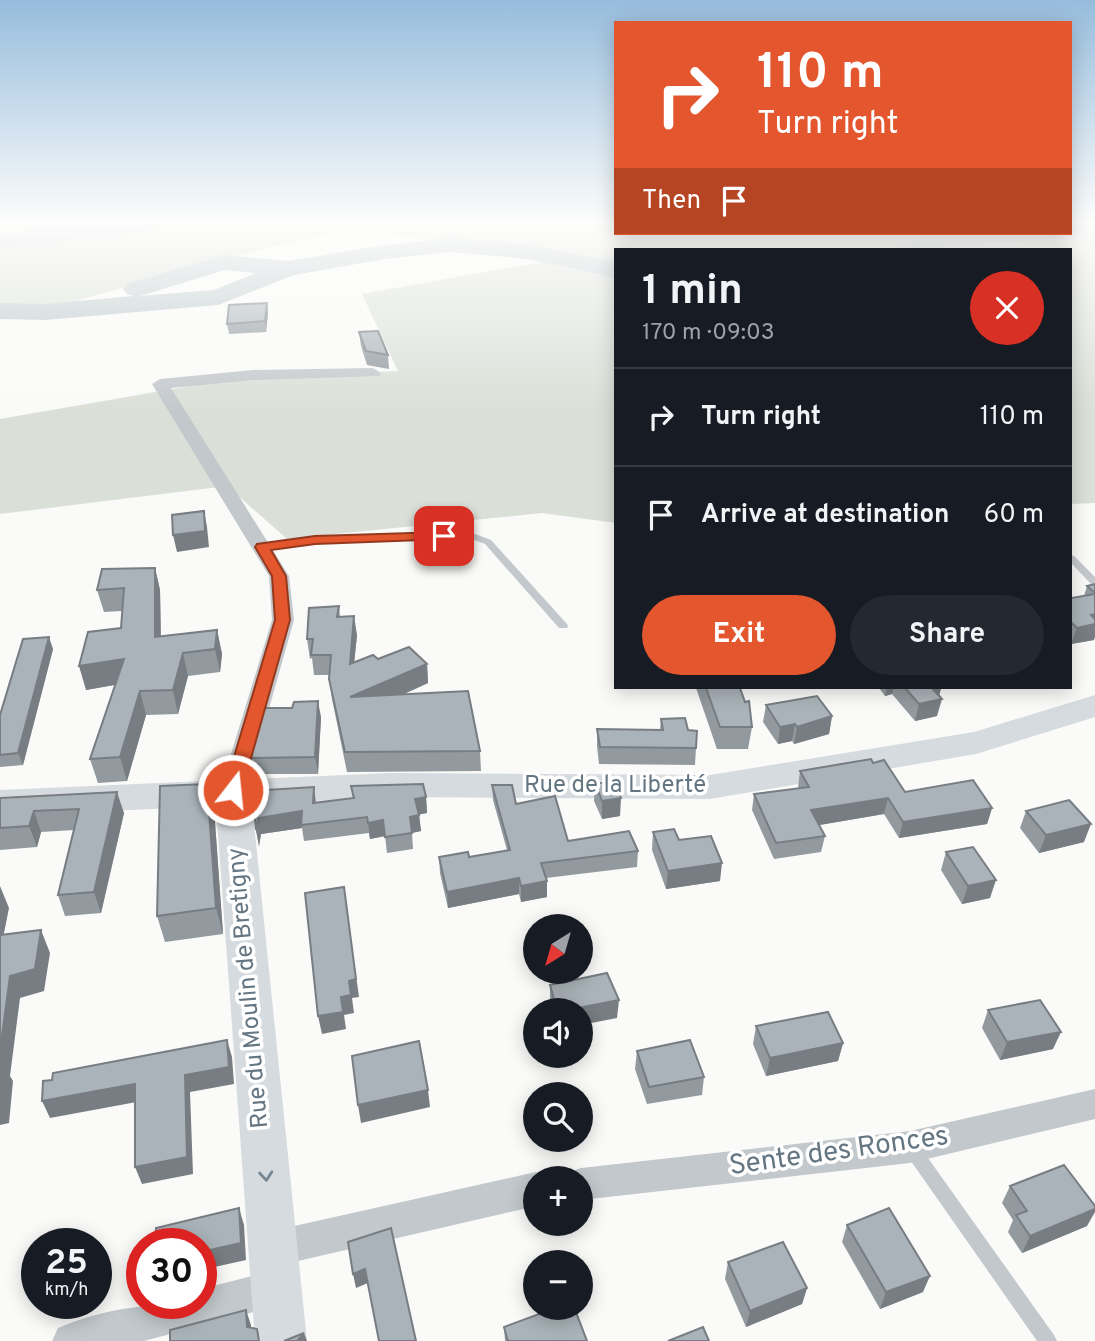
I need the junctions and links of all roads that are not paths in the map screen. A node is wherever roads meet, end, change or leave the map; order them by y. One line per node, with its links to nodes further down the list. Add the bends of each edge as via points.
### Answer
1 (373, 373): 2 (street, Rue du Moulin de Bretigny, via 253,375 160,384)
2 (262, 547): 5 (lane, via 315,540 470,535 488,542); 7 (street, Rue du Moulin de Bretigny, via 279,576 282,620)
3 (1072, 559): 4 (lane)
4 (1095, 583)
5 (563, 626)
6 (1095, 706): 7 (street, Rue de la Liberté, via 976,743 710,788 391,785)
7 (233, 790): 8 (street, Rue de la Liberté); 13 (street, Rue du Moulin de Bretigny, one-way to 13)
8 (0, 803)
9 (1095, 1104): 10 (street, Sente des Ronces)
10 (910, 1147): 11 (street, Sente des Ronces); 16 (lane)
11 (593, 1183)
12 (523, 1193): 13 (street)
13 (274, 1268): 14 (street); 15 (street, Rue du Moulin de Bretigny)
14 (71, 1341)
15 (281, 1341)
16 (1048, 1341)

